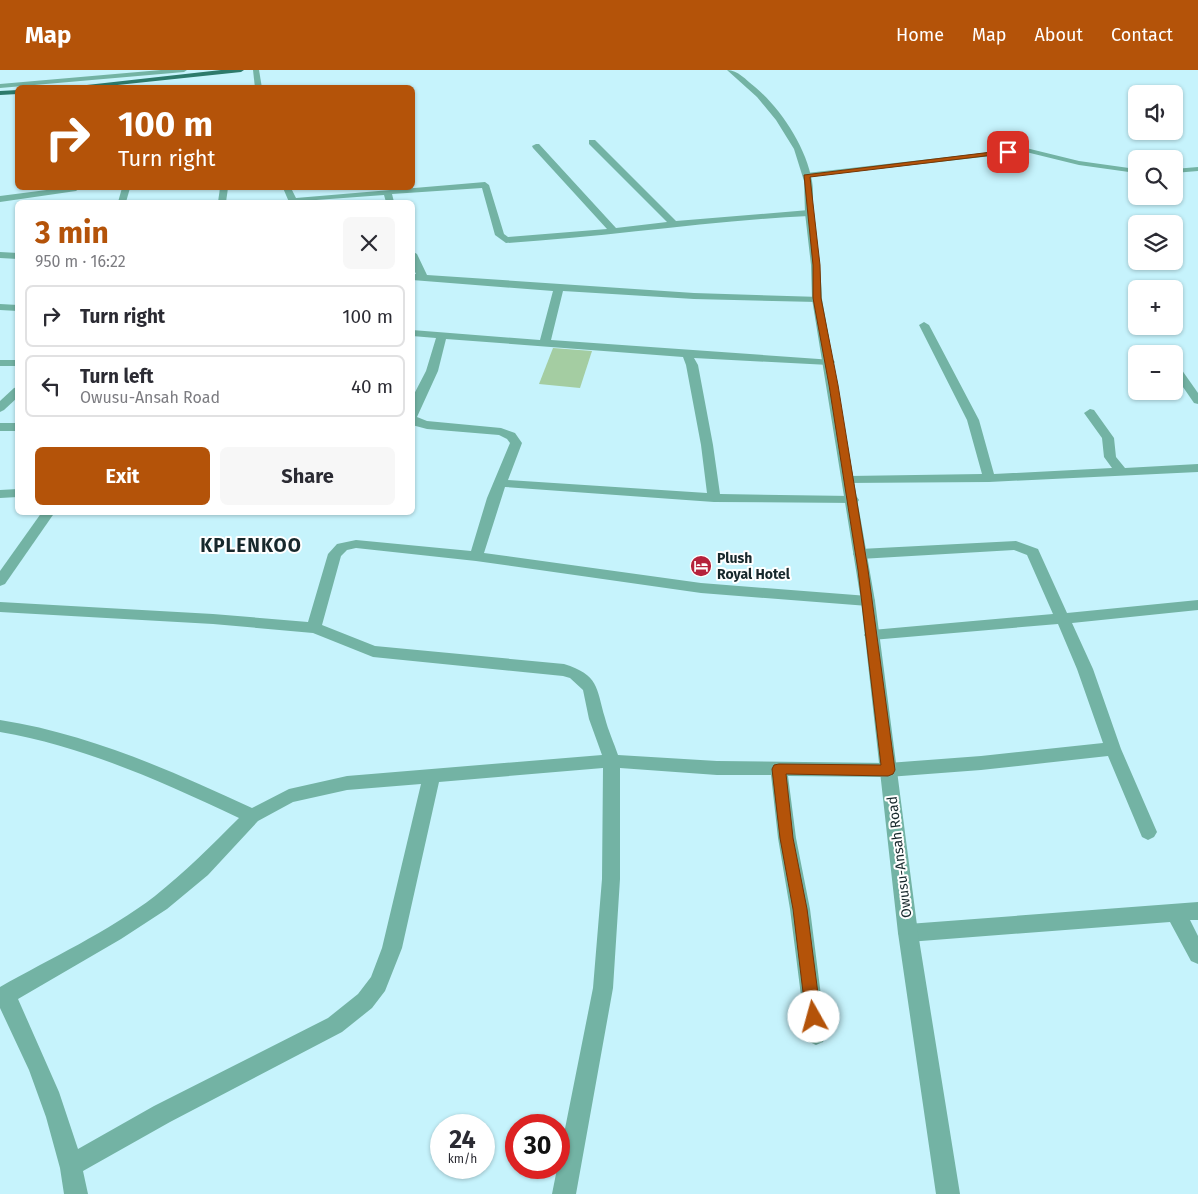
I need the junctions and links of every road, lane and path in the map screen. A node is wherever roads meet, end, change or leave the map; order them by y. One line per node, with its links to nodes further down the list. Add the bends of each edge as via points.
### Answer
1 (184, 70): 8 (street)
2 (241, 70): 5 (main road)
3 (256, 70): 7 (street)
4 (730, 70): 16 (street, Owusu-Ansah Road, via 760,95 779,119 798,149)
5 (208, 71): 6 (main road)
6 (89, 85)
7 (258, 85)
8 (0, 86)
9 (15, 92): 10 (main road)
10 (0, 93)
11 (592, 142): 25 (street)
12 (536, 146): 26 (street)
13 (1198, 169): 15 (street)
14 (1128, 170): 16 (street, via 1079,163 1026,150)
15 (1183, 170)
16 (807, 175): 24 (street, Owusu-Ansah Road)
17 (62, 190): 21 (street)
18 (414, 190): 20 (street)
19 (415, 190): 26 (street, via 485,185 500,235 506,240)
20 (386, 192): 22 (street); 23 (street)
21 (0, 199)
22 (311, 200)
23 (389, 200)
24 (809, 212): 25 (street, via 756,214); 31 (street, Owusu-Ansah Road)
25 (674, 224): 26 (street)
26 (615, 232)
27 (0, 255): 28 (street)
28 (15, 256)
29 (418, 278): 30 (street)
30 (559, 288): 31 (street, via 694,296); 37 (street)
31 (817, 298): 39 (street, Owusu-Ansah Road)
32 (0, 307): 33 (street)
33 (15, 308)
34 (924, 325): 53 (street, via 973,420)
35 (415, 333): 36 (street)
36 (442, 335): 37 (street); 45 (street, via 432,371)
37 (545, 342): 38 (street)
38 (687, 354): 39 (street); 58 (street, via 692,365 707,445)
39 (829, 362): 54 (street, Owusu-Ansah Road)
40 (0, 363): 41 (street)
41 (15, 363)
42 (1183, 379): 44 (street)
43 (15, 393): 46 (street)
44 (1198, 401)
45 (415, 407)
46 (0, 408)
47 (1090, 413): 52 (street, via 1108,438 1110,457)
48 (415, 421): 55 (street, via 511,436 516,443)
49 (15, 427): 50 (street)
50 (0, 428)
51 (1198, 468): 52 (street)
52 (1120, 470): 53 (street)
53 (989, 478): 54 (street)
54 (849, 480): 59 (street, Owusu-Ansah Road)
55 (501, 483): 58 (street); 62 (street)
56 (15, 493): 57 (street)
57 (0, 494)
58 (714, 498): 59 (street)
59 (852, 500): 61 (street, Owusu-Ansah Road)
60 (47, 515): 63 (street)
61 (860, 554): 64 (street, Owusu-Ansah Road); 67 (street, via 1023,546 1033,552)
62 (476, 556): 64 (street, via 701,588); 68 (street, via 356,544 342,547 335,554)
63 (0, 581)
64 (868, 601): 69 (street, Owusu-Ansah Road)
65 (1198, 605): 67 (street)
66 (2, 610): 68 (street, via 195,618)
67 (1064, 619): 69 (street); 71 (street)
68 (314, 628): 72 (street, via 373,651 564,670 576,674 590,688)
69 (872, 635): 74 (street, Owusu-Ansah Road)
70 (0, 726): 76 (street, via 57,737 93,749 140,766)
71 (1112, 749): 74 (street, via 981,764); 77 (street)
72 (612, 761): 73 (street); 75 (street); 86 (street, via 612,879 603,988)
73 (779, 769): 74 (street); 83 (street, via 786,838 800,909)
74 (888, 770): 80 (street, Owusu-Ansah Road)
75 (432, 775): 76 (street, via 347,783 308,791 289,796); 84 (street, via 392,948 384,976 371,996 357,1011 335,1026 162,1114)
76 (252, 816): 82 (street, via 201,869 160,903)
77 (1148, 832)
78 (1198, 911): 79 (street)
79 (1176, 914): 80 (street); 81 (street)
80 (908, 933): 87 (street, Owusu-Ansah Road)
81 (1198, 955)
82 (3, 996): 84 (street, via 39,1069)
83 (816, 1035)
84 (72, 1165): 85 (street)
85 (76, 1194)
86 (564, 1194)
87 (948, 1194)

